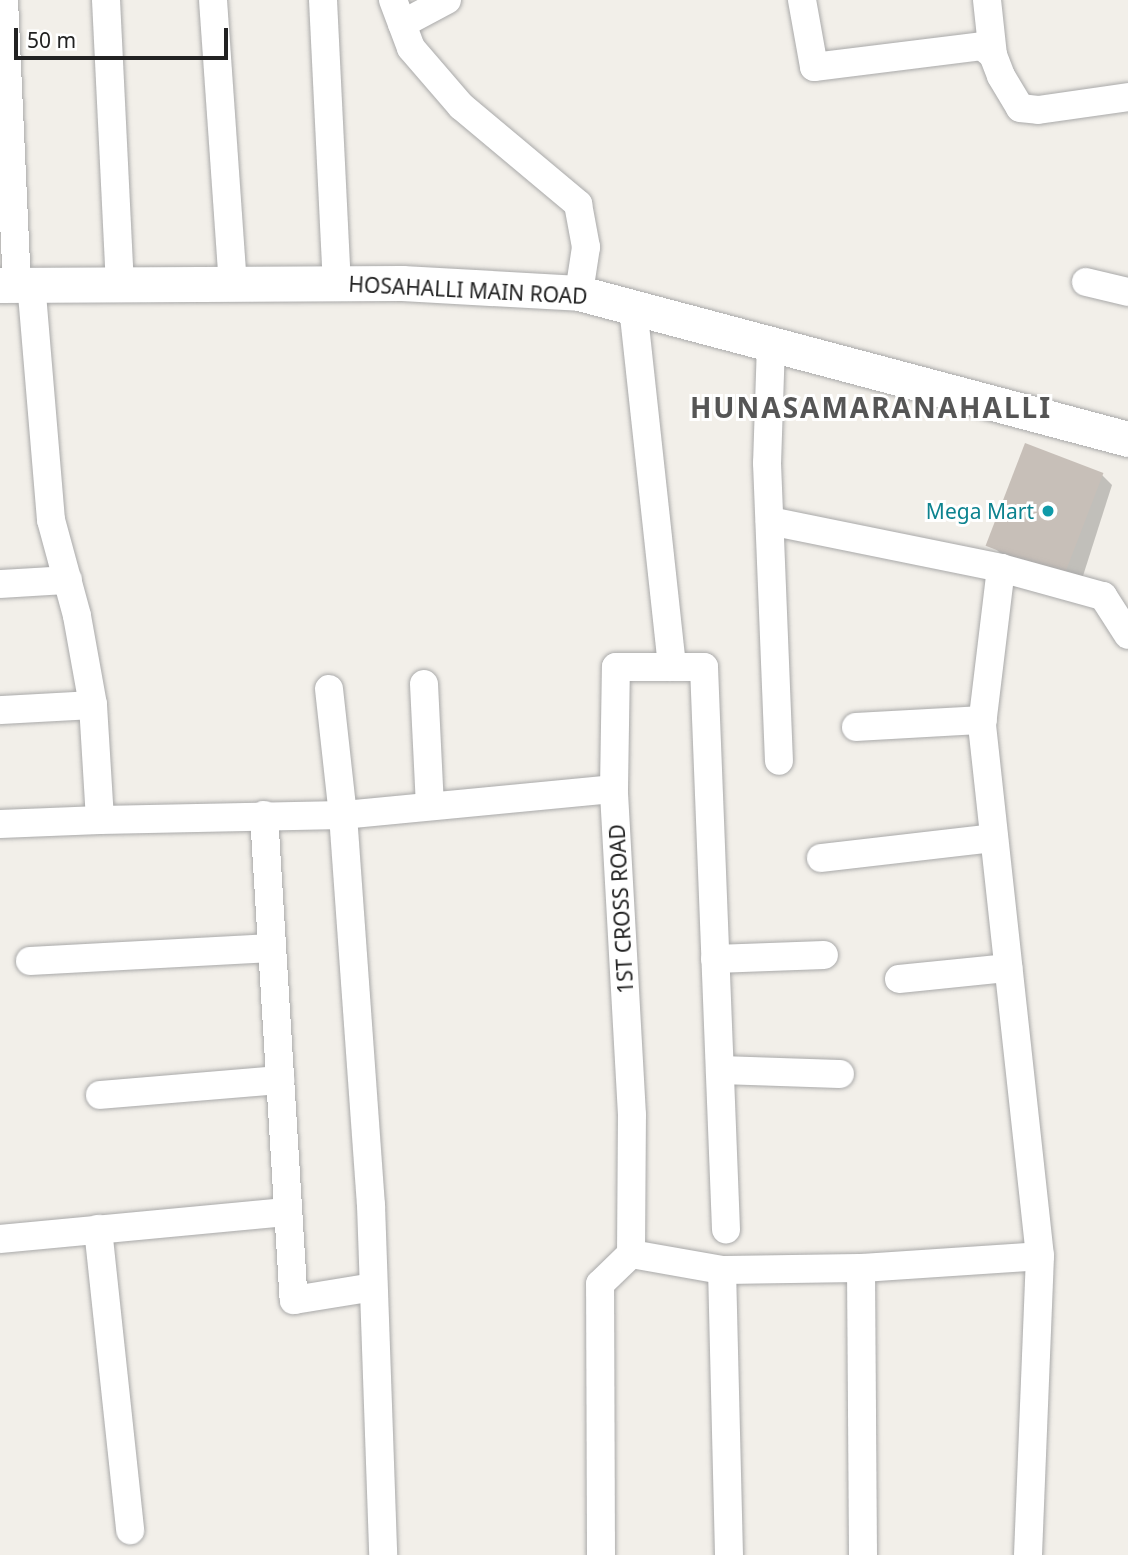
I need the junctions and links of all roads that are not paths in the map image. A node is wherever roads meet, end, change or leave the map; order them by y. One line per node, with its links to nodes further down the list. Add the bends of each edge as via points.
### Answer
1 (4, 0): 15 (street)
2 (106, 0): 12 (street)
3 (213, 0): 13 (street)
4 (323, 0): 14 (street)
5 (447, 0): 8 (street)
6 (802, 0): 9 (street, via 814,67 982,46)
7 (988, 0): 9 (street)
8 (398, 12): 17 (street, via 411,48 461,106 578,205 586,247)
9 (993, 55): 10 (street, via 1020,108 1038,110)
10 (1128, 97)
11 (1086, 282): 16 (street)
12 (120, 283): 13 (street, HOSAHALLI MAIN ROAD); 15 (street, HOSAHALLI MAIN ROAD)
13 (233, 283): 14 (street, HOSAHALLI MAIN ROAD)
14 (337, 283): 17 (street, HOSAHALLI MAIN ROAD)
15 (16, 284): 23 (street, via 51,520)
16 (1128, 292)
17 (579, 293): 18 (street, HOSAHALLI MAIN ROAD)
18 (633, 307): 19 (street, HOSAHALLI MAIN ROAD); 26 (street)
19 (771, 344): 20 (street, HOSAHALLI MAIN ROAD); 21 (street)
20 (1128, 439)
21 (770, 522): 22 (street); 33 (street)
22 (1001, 568): 25 (street, via 1103,596); 31 (street)
23 (68, 580): 24 (street); 29 (street)
24 (0, 584)
25 (1128, 635)
26 (672, 667): 34 (street, 1ST CROSS ROAD, via 616,667); 44 (street, via 704,667)
27 (424, 684): 35 (street)
28 (329, 689): 37 (street)
29 (93, 705): 30 (street); 38 (street)
30 (0, 710)
31 (983, 720): 32 (street); 40 (street)
32 (856, 727)
33 (779, 761)
34 (614, 789): 35 (street); 56 (street, 1ST CROSS ROAD, via 632,1115)
35 (430, 806): 37 (street)
36 (264, 815): 37 (street); 38 (street); 42 (street)
37 (343, 815): 60 (street)
38 (100, 820): 39 (street)
39 (0, 824)
40 (995, 838): 41 (street); 46 (street)
41 (821, 858)
42 (272, 948): 45 (street); 50 (street)
43 (824, 955): 44 (street)
44 (715, 959): 48 (street)
45 (30, 961)
46 (1008, 968): 47 (street); 57 (street)
47 (899, 979)
48 (720, 1070): 49 (street); 54 (street)
49 (840, 1074)
50 (280, 1080): 51 (street); 52 (street)
51 (100, 1095)
52 (288, 1212): 53 (street); 60 (street, via 294,1300)
53 (98, 1229): 55 (street); 61 (street)
54 (726, 1230)
55 (0, 1239)
56 (631, 1254): 59 (street); 63 (street, via 600,1284)
57 (1040, 1256): 58 (street); 66 (street)
58 (862, 1268): 59 (street); 65 (street)
59 (722, 1270): 64 (street)
60 (373, 1287): 62 (street)
61 (130, 1530)
62 (383, 1555)
63 (601, 1555)
64 (729, 1555)
65 (863, 1555)
66 (1028, 1555)

